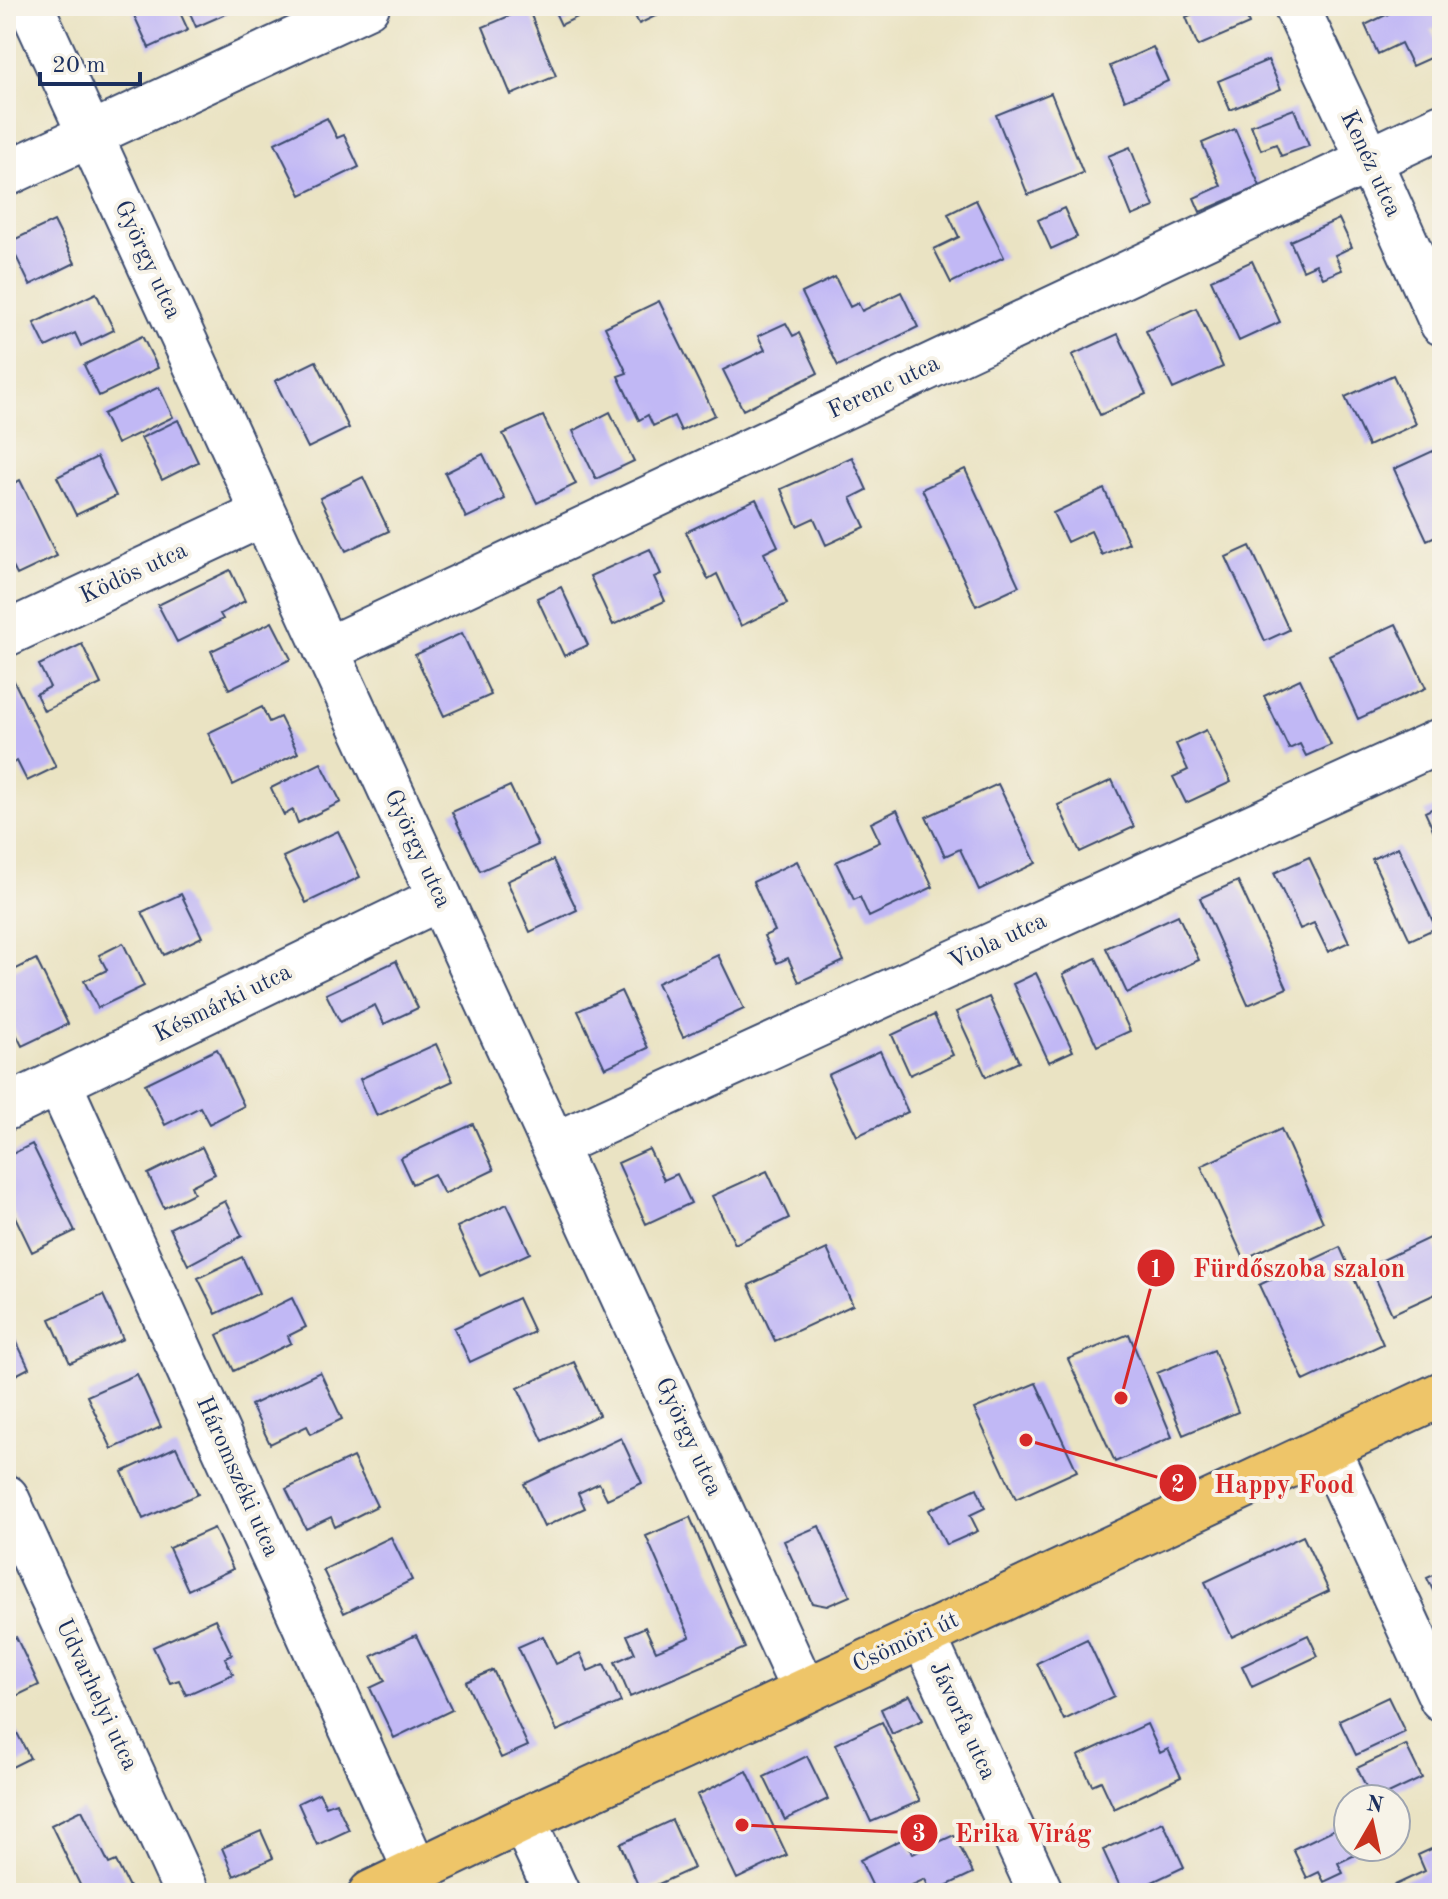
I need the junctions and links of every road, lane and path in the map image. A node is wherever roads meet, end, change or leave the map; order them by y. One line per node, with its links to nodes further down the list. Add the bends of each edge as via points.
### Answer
1 (31, 6): 5 (street, György utca)
2 (367, 6): 5 (street)
3 (1296, 6): 6 (street, Kenéz utca)
4 (1442, 126): 6 (street, Ferenc utca)
5 (90, 135): 7 (street); 9 (street, György utca)
6 (1369, 160): 8 (street, Kenéz utca); 11 (street, Ferenc utca)
7 (6, 174)
8 (1442, 323)
9 (263, 514): 10 (street, Ködös utca); 11 (street, György utca)
10 (6, 634)
11 (326, 650): 13 (street, György utca)
12 (1442, 740): 16 (street, Viola utca)
13 (440, 898): 14 (street, Késmárki utca); 16 (street, György utca)
14 (59, 1083): 15 (street, Késmárki utca); 24 (street, Háromszéki utca)
15 (6, 1108)
16 (554, 1145): 21 (street, György utca)
17 (1442, 1394): 18 (main road, Csömöri út)
18 (1327, 1448): 20 (main road, Csömöri út); 22 (street)
19 (6, 1497): 25 (street, Udvarhelyi utca)
20 (923, 1635): 21 (main road, Csömöri út); 28 (street, Jávorfa utca)
21 (804, 1691): 23 (main road, Csömöri út)
22 (1442, 1699)
23 (523, 1820): 24 (main road, Csömöri út); 27 (street)
24 (416, 1871): 26 (main road, Csömöri út)
25 (187, 1893)
26 (371, 1893)
27 (557, 1893)
28 (1041, 1893)

